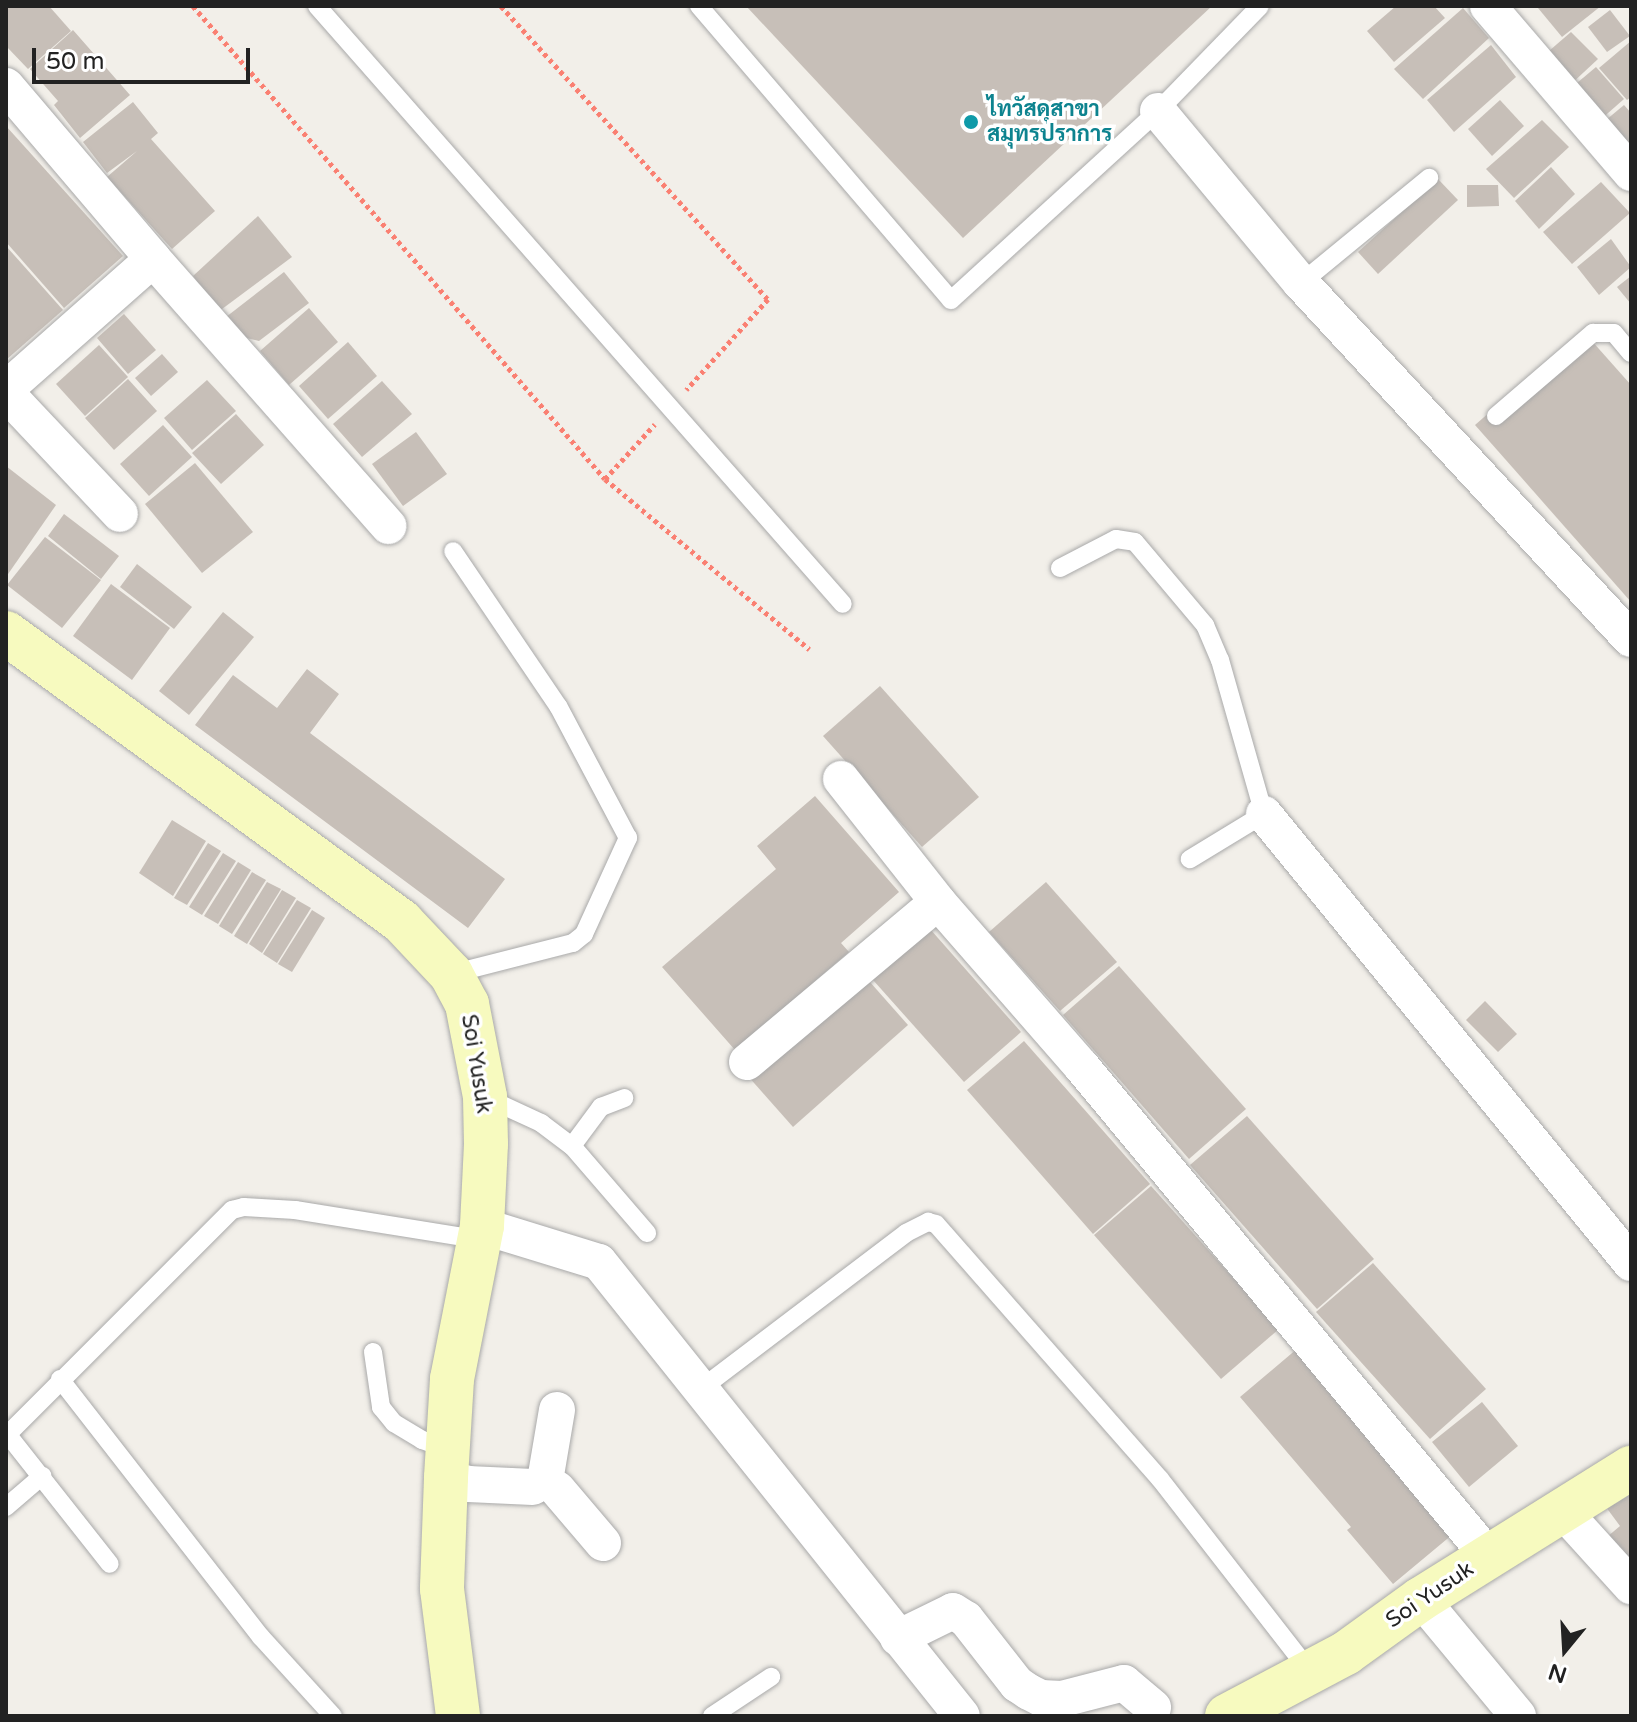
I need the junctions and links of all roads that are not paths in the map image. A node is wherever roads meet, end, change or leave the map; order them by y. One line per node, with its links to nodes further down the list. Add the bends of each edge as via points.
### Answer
1 (317, 6): 18 (lane)
2 (699, 6): 6 (lane, via 951,300)
3 (1260, 6): 6 (lane)
4 (1488, 6): 7 (street)
5 (6, 86): 9 (street)
6 (1158, 111): 10 (street)
7 (1631, 173)
8 (1429, 178): 10 (lane)
9 (153, 259): 12 (street); 15 (street)
10 (1301, 283): 20 (street)
11 (1631, 353): 13 (lane, via 1614,333 1593,333)
12 (6, 391): 14 (street)
13 (1496, 416)
14 (120, 514)
15 (388, 526)
16 (453, 551): 25 (lane, via 558,706 628,838 584,934 573,943)
17 (1060, 568): 22 (lane, via 1116,539 1135,542 1197,614 1220,660)
18 (843, 604)
19 (6, 633): 25 (street, Soi Yusuk, via 402,922)
20 (1631, 639)
21 (841, 779): 24 (street)
22 (1264, 814): 23 (lane); 32 (street)
23 (1190, 859)
24 (938, 902): 26 (street); 45 (street)
25 (451, 974): 27 (street, Soi Yusuk, via 467,1004)
26 (747, 1062)
27 (485, 1097): 29 (lane, via 541,1123); 30 (street, Soi Yusuk)
28 (624, 1098): 29 (lane, via 601,1107)
29 (572, 1146): 31 (lane)
30 (479, 1233): 34 (lane, via 295,1210 232,1210); 35 (street, via 599,1262); 38 (street, Soi Yusuk, via 452,1379)
31 (647, 1233)
32 (1631, 1263)
33 (373, 1352): 38 (lane, via 376,1387 387,1415)
34 (60, 1379): 37 (lane); 53 (lane, via 261,1637)
35 (702, 1388): 49 (street); 50 (lane, via 906,1233 928,1222 936,1224 1160,1479)
36 (557, 1410): 41 (street)
37 (7, 1436): 40 (lane)
38 (447, 1464): 41 (street, via 468,1484); 54 (street, Soi Yusuk, via 442,1589)
39 (1631, 1468): 43 (street, Soi Yusuk)
40 (42, 1476): 42 (lane); 46 (lane)
41 (545, 1484): 44 (street)
42 (6, 1507)
43 (1562, 1510): 45 (street, Soi Yusuk); 47 (street)
44 (603, 1543)
45 (1489, 1557): 48 (street, Soi Yusuk)
46 (110, 1564)
47 (1631, 1586)
48 (1421, 1599): 50 (street, Soi Yusuk); 58 (street)
49 (898, 1638): 52 (street, via 953,1611 966,1619 1017,1684 1041,1698 1062,1699 1124,1683); 56 (street)
50 (1311, 1673): 57 (street, Soi Yusuk)
51 (771, 1677): 55 (lane)
52 (1153, 1707)
53 (333, 1716)
54 (458, 1716)
55 (712, 1716)
56 (962, 1716)
57 (1227, 1716)
58 (1518, 1716)

